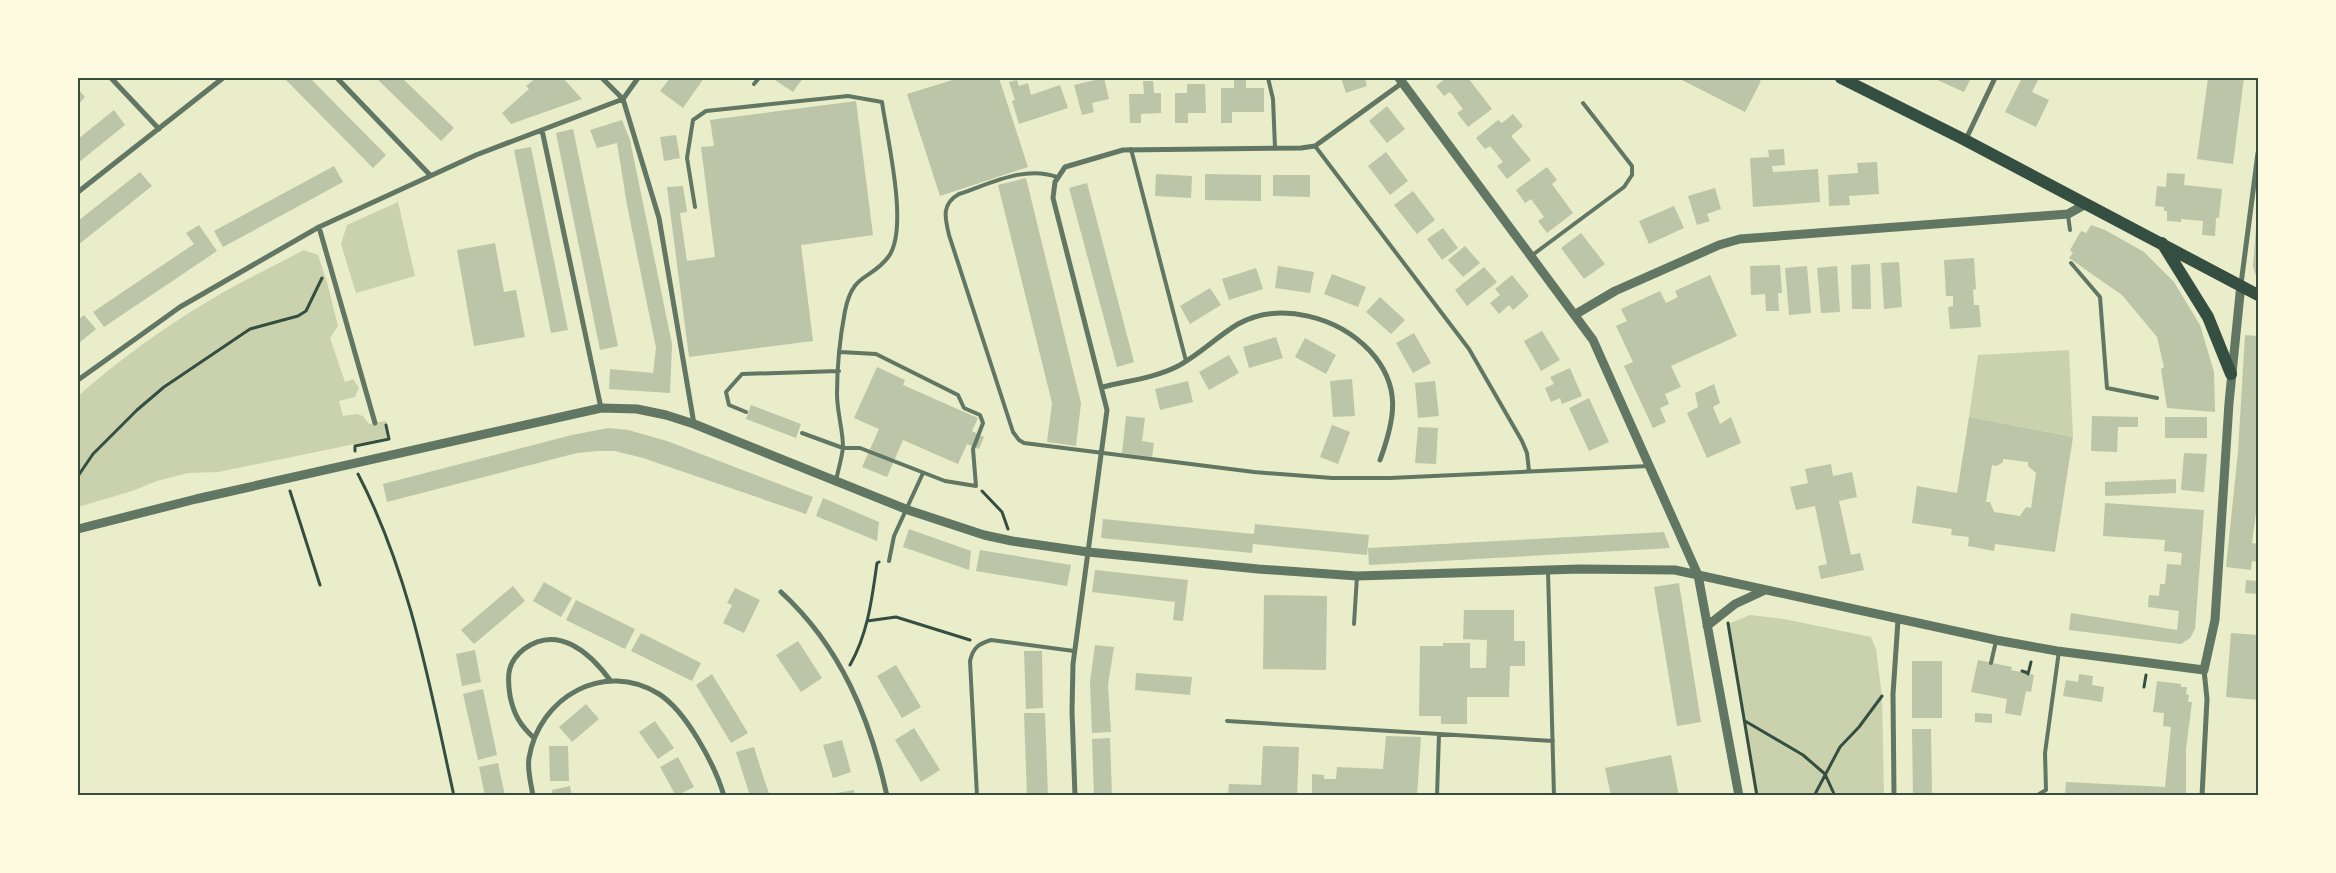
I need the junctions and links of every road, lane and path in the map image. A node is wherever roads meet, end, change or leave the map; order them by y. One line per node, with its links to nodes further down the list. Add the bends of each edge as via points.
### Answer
1 (111, 78): 14 (street)
2 (224, 78): 14 (street)
3 (337, 78): 21 (street)
4 (602, 78): 12 (street)
5 (638, 78): 12 (street)
6 (759, 78): 11 (lane)
7 (1268, 78): 18 (lane, via 1273,99)
8 (1841, 78): 16 (main road)
9 (1995, 78): 16 (street)
10 (1401, 80): 17 (street); 30 (street)
11 (754, 84)
12 (622, 99): 15 (street); 46 (street, via 659,218)
13 (1584, 103): 30 (lane, via 1632,166 1632,175 1617,193)
14 (159, 129): 23 (street)
15 (542, 130): 21 (street); 43 (street)
16 (1966, 140): 24 (main road)
17 (1315, 146): 18 (street); 53 (lane, via 1473,355 1522,441)
18 (1275, 148): 19 (street)
19 (1131, 149): 22 (street, via 1068,166); 37 (lane)
20 (2258, 153): 33 (street)
21 (430, 175): 27 (street)
22 (1057, 177): 41 (street, via 1053,198); 49 (lane, via 1028,172 959,194 947,203 946,219 1010,422 1019,440)
23 (78, 192)
24 (2084, 205): 26 (street); 29 (main road)
25 (695, 207): 36 (lane, via 687,158 693,120 706,112 848,96 882,102 899,215 895,240 889,255 859,280 850,293)
26 (2068, 214): 28 (lane); 35 (street, via 1740,239 1719,245 1615,291)
27 (319, 227): 31 (street); 40 (street, via 180,307)
28 (2070, 230)
29 (2162, 242): 33 (main road); 39 (main road, via 2208,317)
30 (1531, 256): 35 (street)
31 (330, 262): 45 (street); 55 (path, via 306,311 250,329 164,387 93,454)
32 (2071, 263): 42 (lane, via 2100,297 2107,388)
33 (2241, 284): 34 (main road); 39 (street)
34 (2258, 295)
35 (1576, 314): 52 (street, via 1593,340)
36 (840, 352): 38 (lane); 58 (lane, via 876,354 958,395 964,408 980,415 983,423 973,450)
37 (1186, 362): 41 (street, via 1162,372); 50 (street, via 1238,324 1271,314 1304,315 1339,328 1372,354 1384,369 1391,387 1392,421)
38 (839, 372): 44 (lane, via 742,374 726,392 729,405); 48 (lane, via 837,394)
39 (2231, 374): 83 (street, via 2226,403 2215,620)
40 (78, 380)
41 (1102, 386): 49 (street, via 1107,416)
42 (2157, 398)
43 (600, 408): 46 (street, via 637,409); 51 (street)
44 (746, 412)
45 (375, 423): 51 (path, via 385,421 389,439 355,446)
46 (694, 424): 57 (street)
47 (802, 433): 48 (lane)
48 (842, 448): 54 (lane, via 860,448); 57 (lane)
49 (1102, 454): 53 (lane, via 1332,478); 62 (street)
50 (1380, 460)
51 (353, 463): 56 (street); 93 (path, via 396,567 416,630)
52 (1651, 466): 53 (lane); 66 (street)
53 (1529, 472)
54 (923, 473): 58 (lane, via 944,481); 59 (lane)
55 (78, 476)
56 (286, 478): 60 (street); 68 (path)
57 (836, 481): 59 (street)
58 (976, 486): 61 (path, via 1002,512)
59 (908, 510): 61 (street); 63 (lane, via 894,536)
60 (78, 529)
61 (1012, 541): 62 (street)
62 (1088, 552): 67 (street); 78 (street)
63 (889, 561)
64 (876, 563): 73 (path)
65 (1548, 571): 66 (street, via 1675,570); 67 (street); 91 (lane)
66 (1698, 574): 69 (street); 75 (street)
67 (1357, 576): 74 (lane)
68 (320, 584)
69 (1763, 591): 72 (street); 75 (street, via 1735,604)
70 (781, 592): 96 (street, via 816,628 853,688 871,736)
71 (1728, 620): 88 (path)
72 (1898, 620): 76 (street); 86 (street)
73 (867, 621): 77 (path, via 896,617); 80 (path)
74 (1354, 624)
75 (1707, 626): 101 (street)
76 (1996, 640): 79 (street); 82 (lane)
77 (979, 644): 78 (lane, via 991,640); 97 (lane, via 972,651 970,662)
78 (1074, 651): 98 (street)
79 (2059, 651): 83 (street); 106 (lane, via 2045,753 2046,790)
80 (853, 660)
81 (2031, 662): 84 (path, via 2028,673)
82 (1991, 663)
83 (2204, 670): 107 (street, via 2207,699)
84 (2022, 671)
85 (610, 680): 90 (street, via 589,684 563,698 546,717); 90 (street, via 588,654 563,641 544,640 523,650 510,664 508,687 516,719); 95 (street, via 642,686 670,702 699,742)
86 (1893, 694): 92 (path, via 1882,696 1840,747); 105 (street)
87 (1227, 721): 89 (lane)
88 (1745, 721): 92 (path, via 1784,742); 102 (path)
89 (1439, 734): 91 (lane); 99 (lane)
90 (534, 738): 94 (street, via 529,768)
91 (1553, 741): 100 (lane)
92 (1825, 774): 103 (path); 104 (path)
93 (454, 796)
94 (534, 796)
95 (724, 796)
96 (887, 796)
97 (977, 796)
98 (1075, 796)
99 (1437, 796)
100 (1554, 796)
101 (1738, 796)
102 (1758, 796)
103 (1814, 796)
104 (1834, 796)
105 (1894, 796)
106 (2036, 796)
107 (2202, 796)

